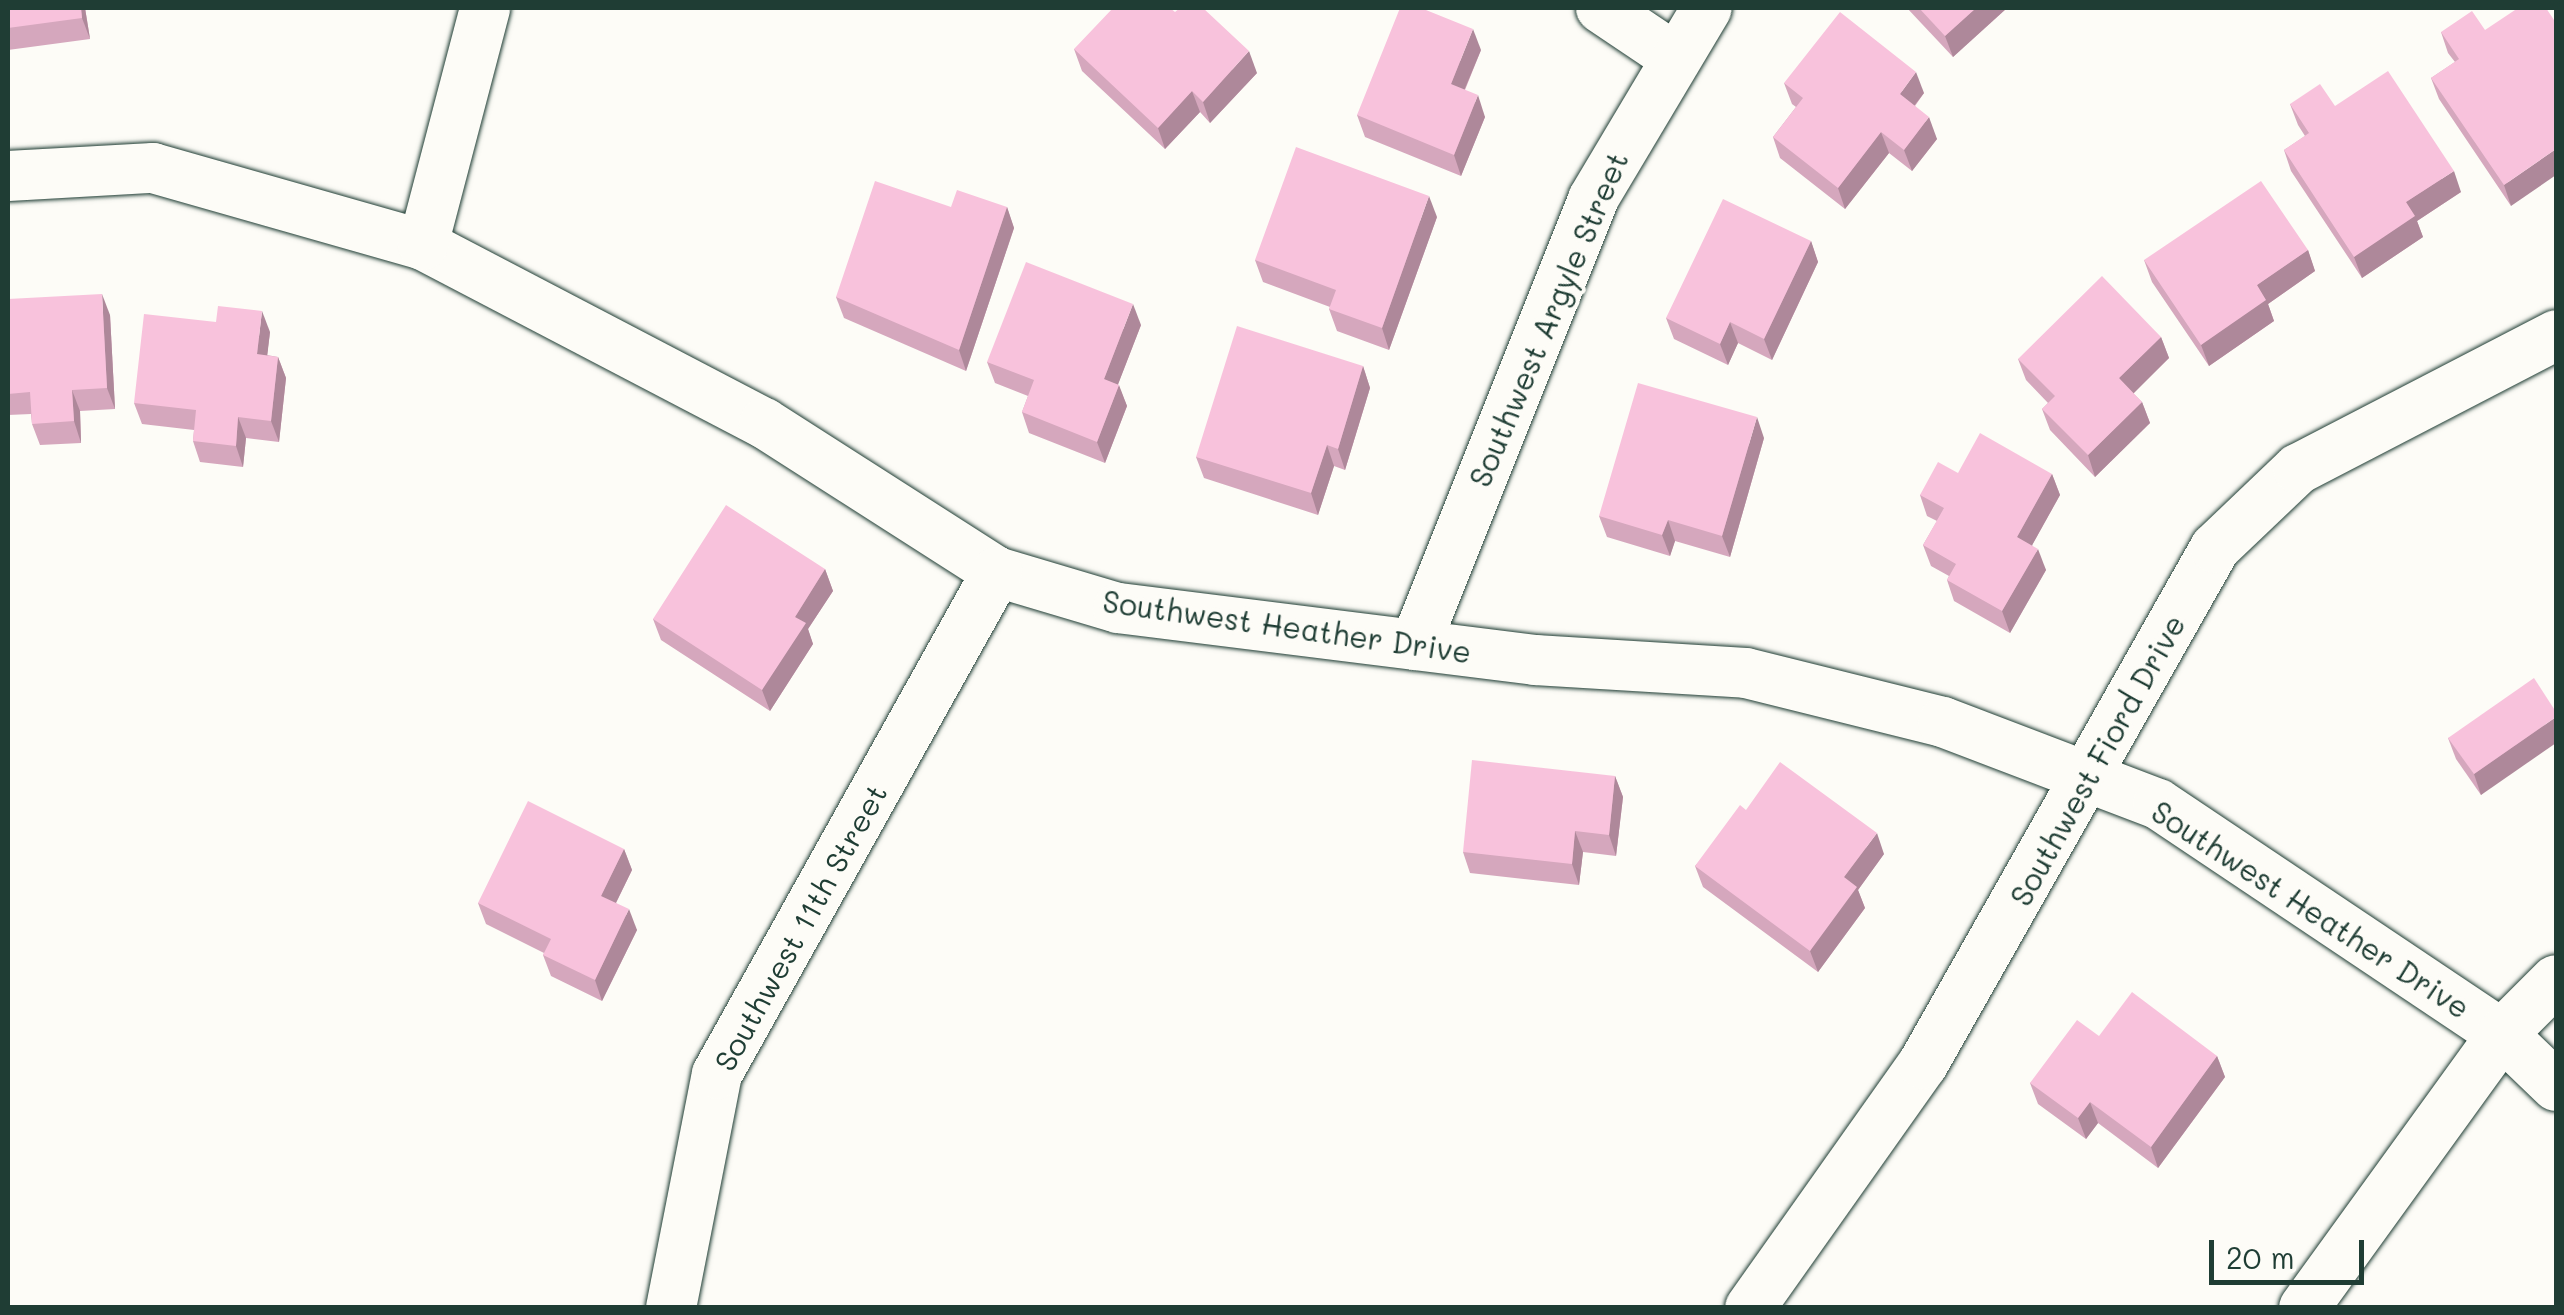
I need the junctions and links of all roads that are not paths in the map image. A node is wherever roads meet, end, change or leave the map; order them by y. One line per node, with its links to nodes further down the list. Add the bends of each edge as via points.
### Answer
1 (486, 8): 6 (street)
2 (1601, 8): 4 (street)
3 (1707, 8): 4 (street, Southwest Argyle Street)
4 (1672, 55): 9 (street, Southwest Argyle Street, via 1593,199)
5 (8, 176): 6 (street, Southwest Heather Drive, via 153,168)
6 (423, 246): 8 (street, Southwest Heather Drive, via 764,423)
7 (2556, 336): 10 (street, Southwest Fiord Drive, via 2298,469 2254,506 2215,548)
8 (997, 572): 9 (street, Southwest Heather Drive, via 1118,608); 14 (street, Southwest 11th Street, via 716,1074)
9 (1415, 644): 10 (street, Southwest Heather Drive, via 1746,673 1943,722)
10 (2090, 779): 12 (street, Southwest Heather Drive, via 2158,804); 15 (street, Southwest Fiord Drive, via 1923,1064)
11 (2556, 980): 12 (street)
12 (2502, 1034): 13 (street, Southwest Heather Drive); 16 (street)
13 (2556, 1086)
14 (670, 1308)
15 (1750, 1308)
16 (2304, 1308)

